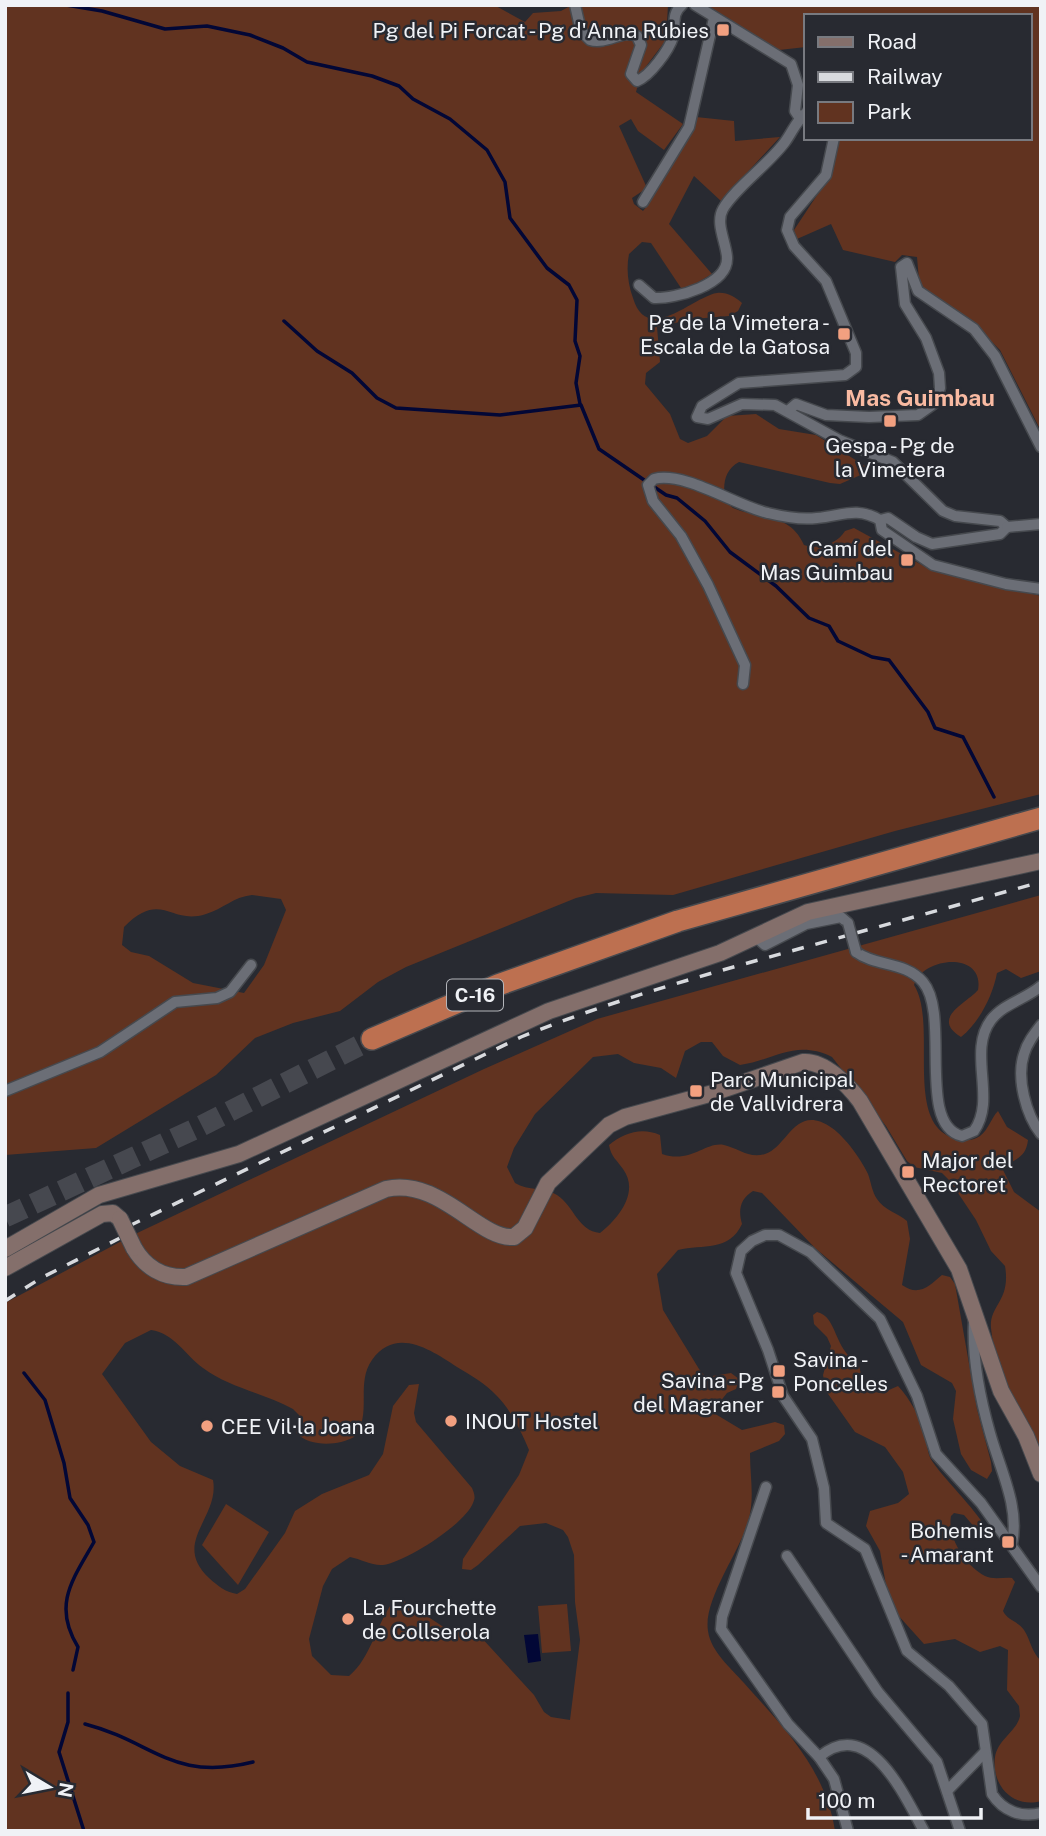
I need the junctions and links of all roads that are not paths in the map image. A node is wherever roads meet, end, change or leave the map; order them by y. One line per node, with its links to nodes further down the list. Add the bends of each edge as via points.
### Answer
1 (575, 5): 2 (street, via 582,31 590,40 606,41 629,33 639,38 640,50 631,72 636,80 646,76 672,40 674,15)
2 (682, 5)
3 (695, 5): 4 (street)
4 (714, 18): 5 (street, via 791,64 797,78 795,111); 7 (street, via 689,127)
5 (803, 115): 8 (street, via 786,141 722,210 727,257 723,270 695,290 668,299 654,298)
6 (834, 140): 9 (street, via 826,175 790,217 788,230 794,246 826,281 856,353 856,366 845,375 739,383 709,400 696,416 704,420 752,402)
7 (643, 202)
8 (639, 285)
9 (789, 410): 10 (street, via 796,404 832,416 918,415 935,403 939,373 926,338 902,297 901,267 907,263 918,291 974,329 995,356); 13 (street, via 839,440 893,462 943,511)
10 (1041, 447)
11 (880, 520): 13 (street, via 888,518 932,544 1000,534); 14 (street, via 882,530 933,565); 15 (street, via 855,510 820,518 789,517 752,509 689,484 659,478 650,483 649,495 695,559 745,664)
12 (1041, 524): 13 (street)
13 (1007, 527)
14 (1041, 589)
15 (743, 684)
16 (1041, 818): 22 (highway, C-16, via 678,921 498,985)
17 (1041, 861): 18 (street, via 821,908)
18 (756, 937): 20 (street, bridge, via 765,945 813,921 836,917 848,923 856,952 866,960 888,962 908,971 928,990 935,1018 940,1111 949,1129 962,1136 979,1123 981,1045 986,1029 997,1014); 25 (street, via 549,1011 239,1154 99,1195)
19 (251, 965): 23 (street, via 223,996 175,1002 100,1052)
20 (1041, 986)
21 (1041, 1025): 24 (street, via 1025,1049 1021,1068 1028,1108)
22 (372, 1039)
23 (5, 1091)
24 (1041, 1134)
25 (5, 1249)
26 (5, 1268): 27 (street, bridge, via 102,1214 113,1213 140,1258 158,1271 186,1277 386,1189 405,1186 456,1208 500,1235 514,1237 526,1228 548,1183 609,1125 808,1062 824,1068 860,1101 959,1269)
27 (974, 1319): 28 (street, via 1001,1391); 30 (street, via 973,1344 986,1418 1015,1516)
28 (1041, 1474)
29 (766, 1487): 34 (street, via 721,1629 789,1724)
30 (1012, 1544): 32 (street); 33 (street, via 936,1454 917,1396 880,1319 810,1252 786,1238 772,1234 746,1245 736,1273 786,1403 813,1438 826,1523 869,1554 907,1651 949,1686 978,1719 985,1730)
31 (787, 1556): 35 (street, via 878,1692 937,1762)
32 (1041, 1587)
33 (985, 1752): 35 (street); 36 (street, via 995,1800 1015,1813)
34 (819, 1757): 37 (street, via 839,1790); 38 (street, via 844,1744 867,1750 904,1795)
35 (947, 1791): 39 (street)
36 (1041, 1813)
37 (848, 1831)
38 (924, 1831)
39 (960, 1831)

